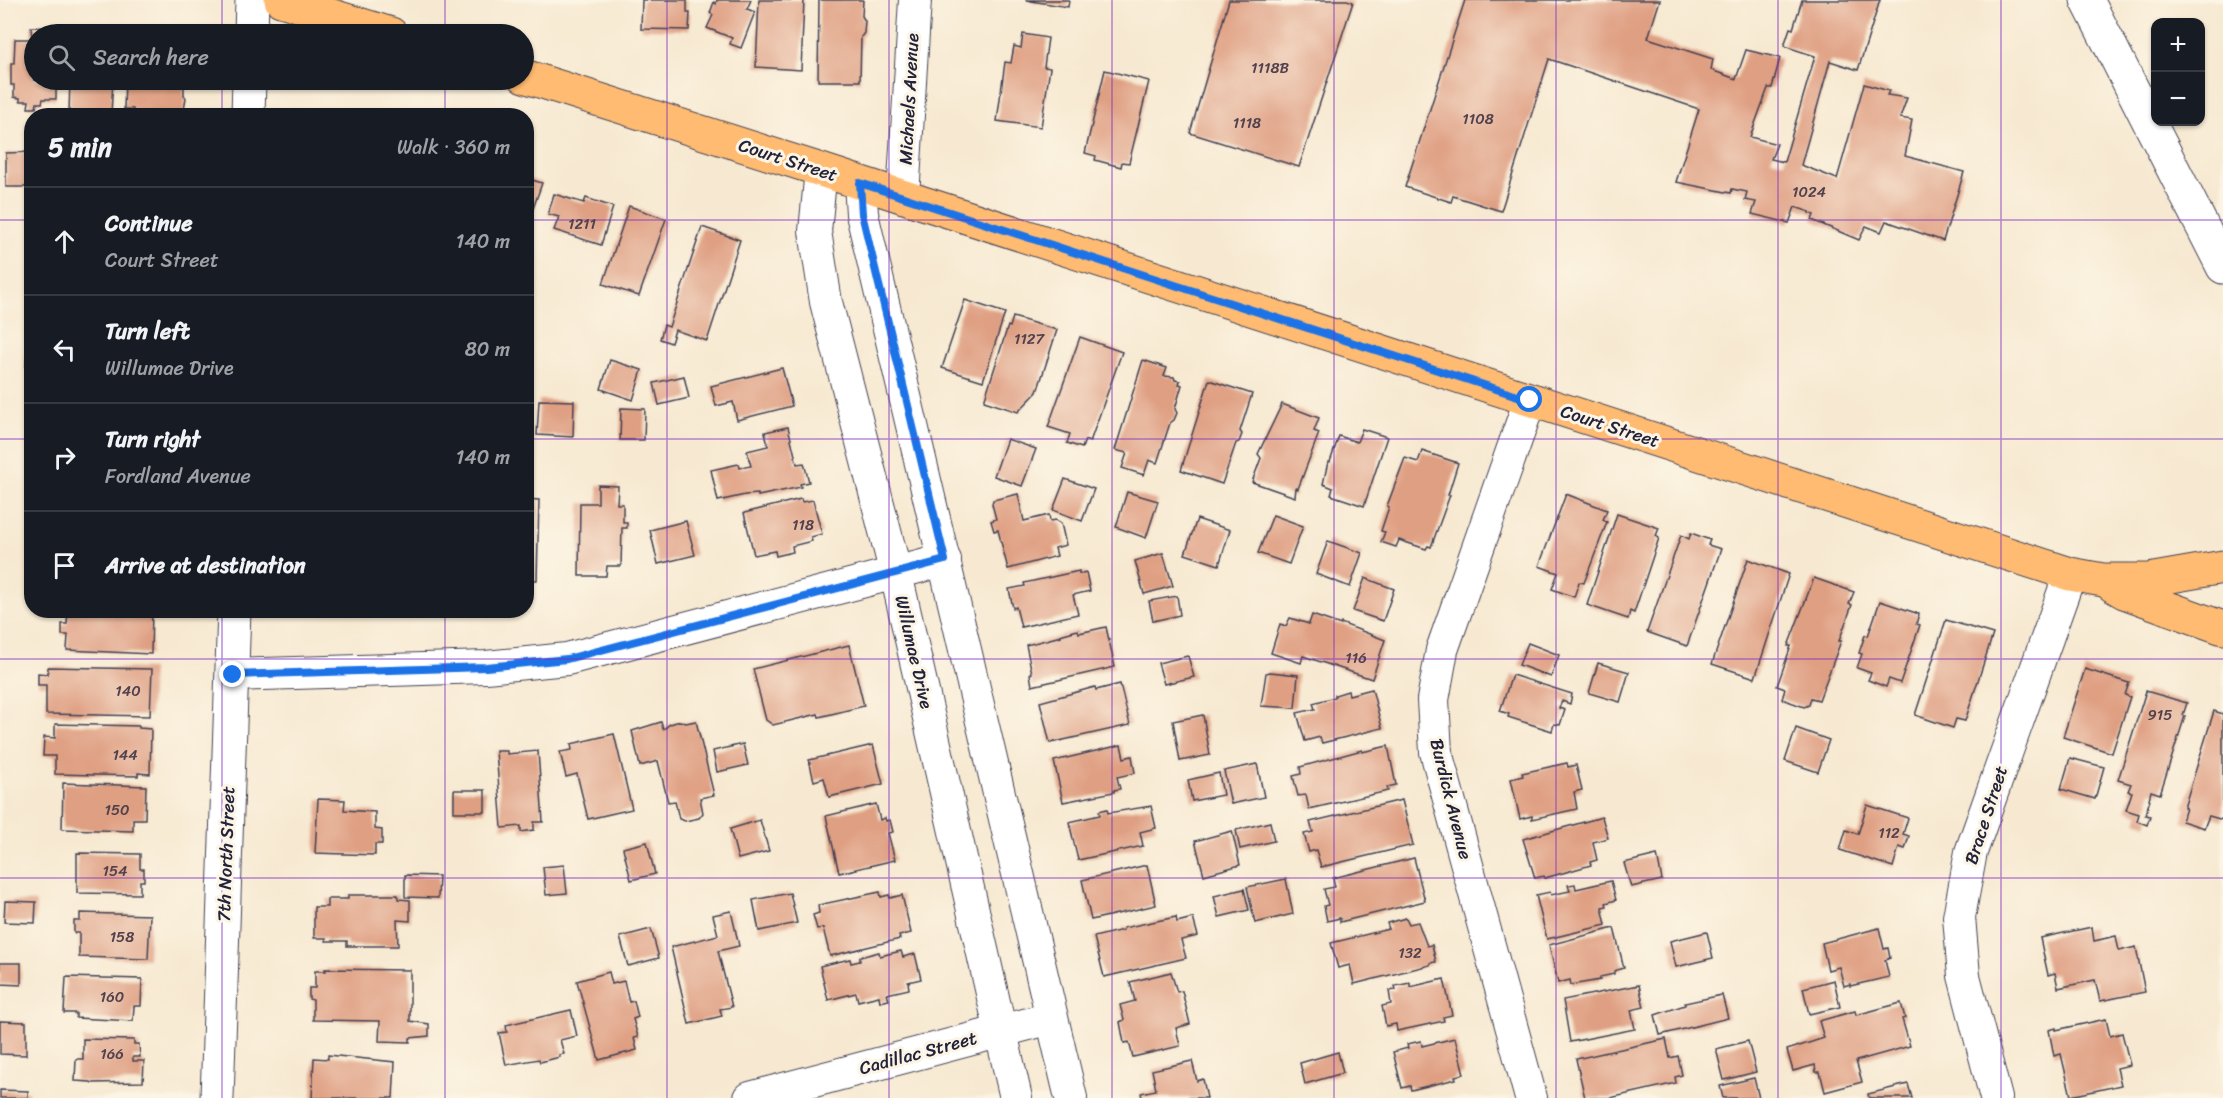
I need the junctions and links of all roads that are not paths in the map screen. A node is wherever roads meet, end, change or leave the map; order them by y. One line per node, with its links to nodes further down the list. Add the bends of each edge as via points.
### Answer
1 (252, 0): 5 (street)
2 (281, 0): 6 (main road)
3 (915, 0): 12 (street, Michaels Avenue)
4 (2087, 0): 13 (street)
5 (251, 24)
6 (359, 24)
7 (534, 79): 10 (main road, Court Street)
8 (249, 90): 9 (street)
9 (248, 108)
10 (821, 170): 11 (main road, Court Street); 17 (street, Willumae Drive, via 815,231 826,302)
11 (860, 183): 12 (main road, Court Street); 15 (street, via 862,214)
12 (903, 197): 14 (main road, Court Street)
13 (2223, 267)
14 (1530, 400): 18 (main road, Court Street); 29 (street, Burdick Avenue, via 1442,650 1432,700 1436,752)
15 (945, 560): 17 (street); 23 (street)
16 (2223, 567): 19 (main road, Court Street, via 2148,580)
17 (896, 574): 22 (street, via 567,659 486,667); 24 (street, Willumae Drive)
18 (2070, 574): 19 (main road, Court Street); 30 (street, Brace Street, via 1971,852 1959,917 1964,976)
19 (2103, 580): 21 (main road, via 2124,592)
20 (234, 618): 22 (street, 7th North Street)
21 (2223, 628)
22 (233, 675): 25 (street, 7th North Street)
23 (1051, 1018): 24 (street, Cadillac Street); 28 (street)
24 (1000, 1032): 26 (street, Cadillac Street); 27 (street, Willumae Drive)
25 (217, 1098)
26 (750, 1098)
27 (1016, 1098)
28 (1071, 1098)
29 (1531, 1098)
30 (1996, 1098)

